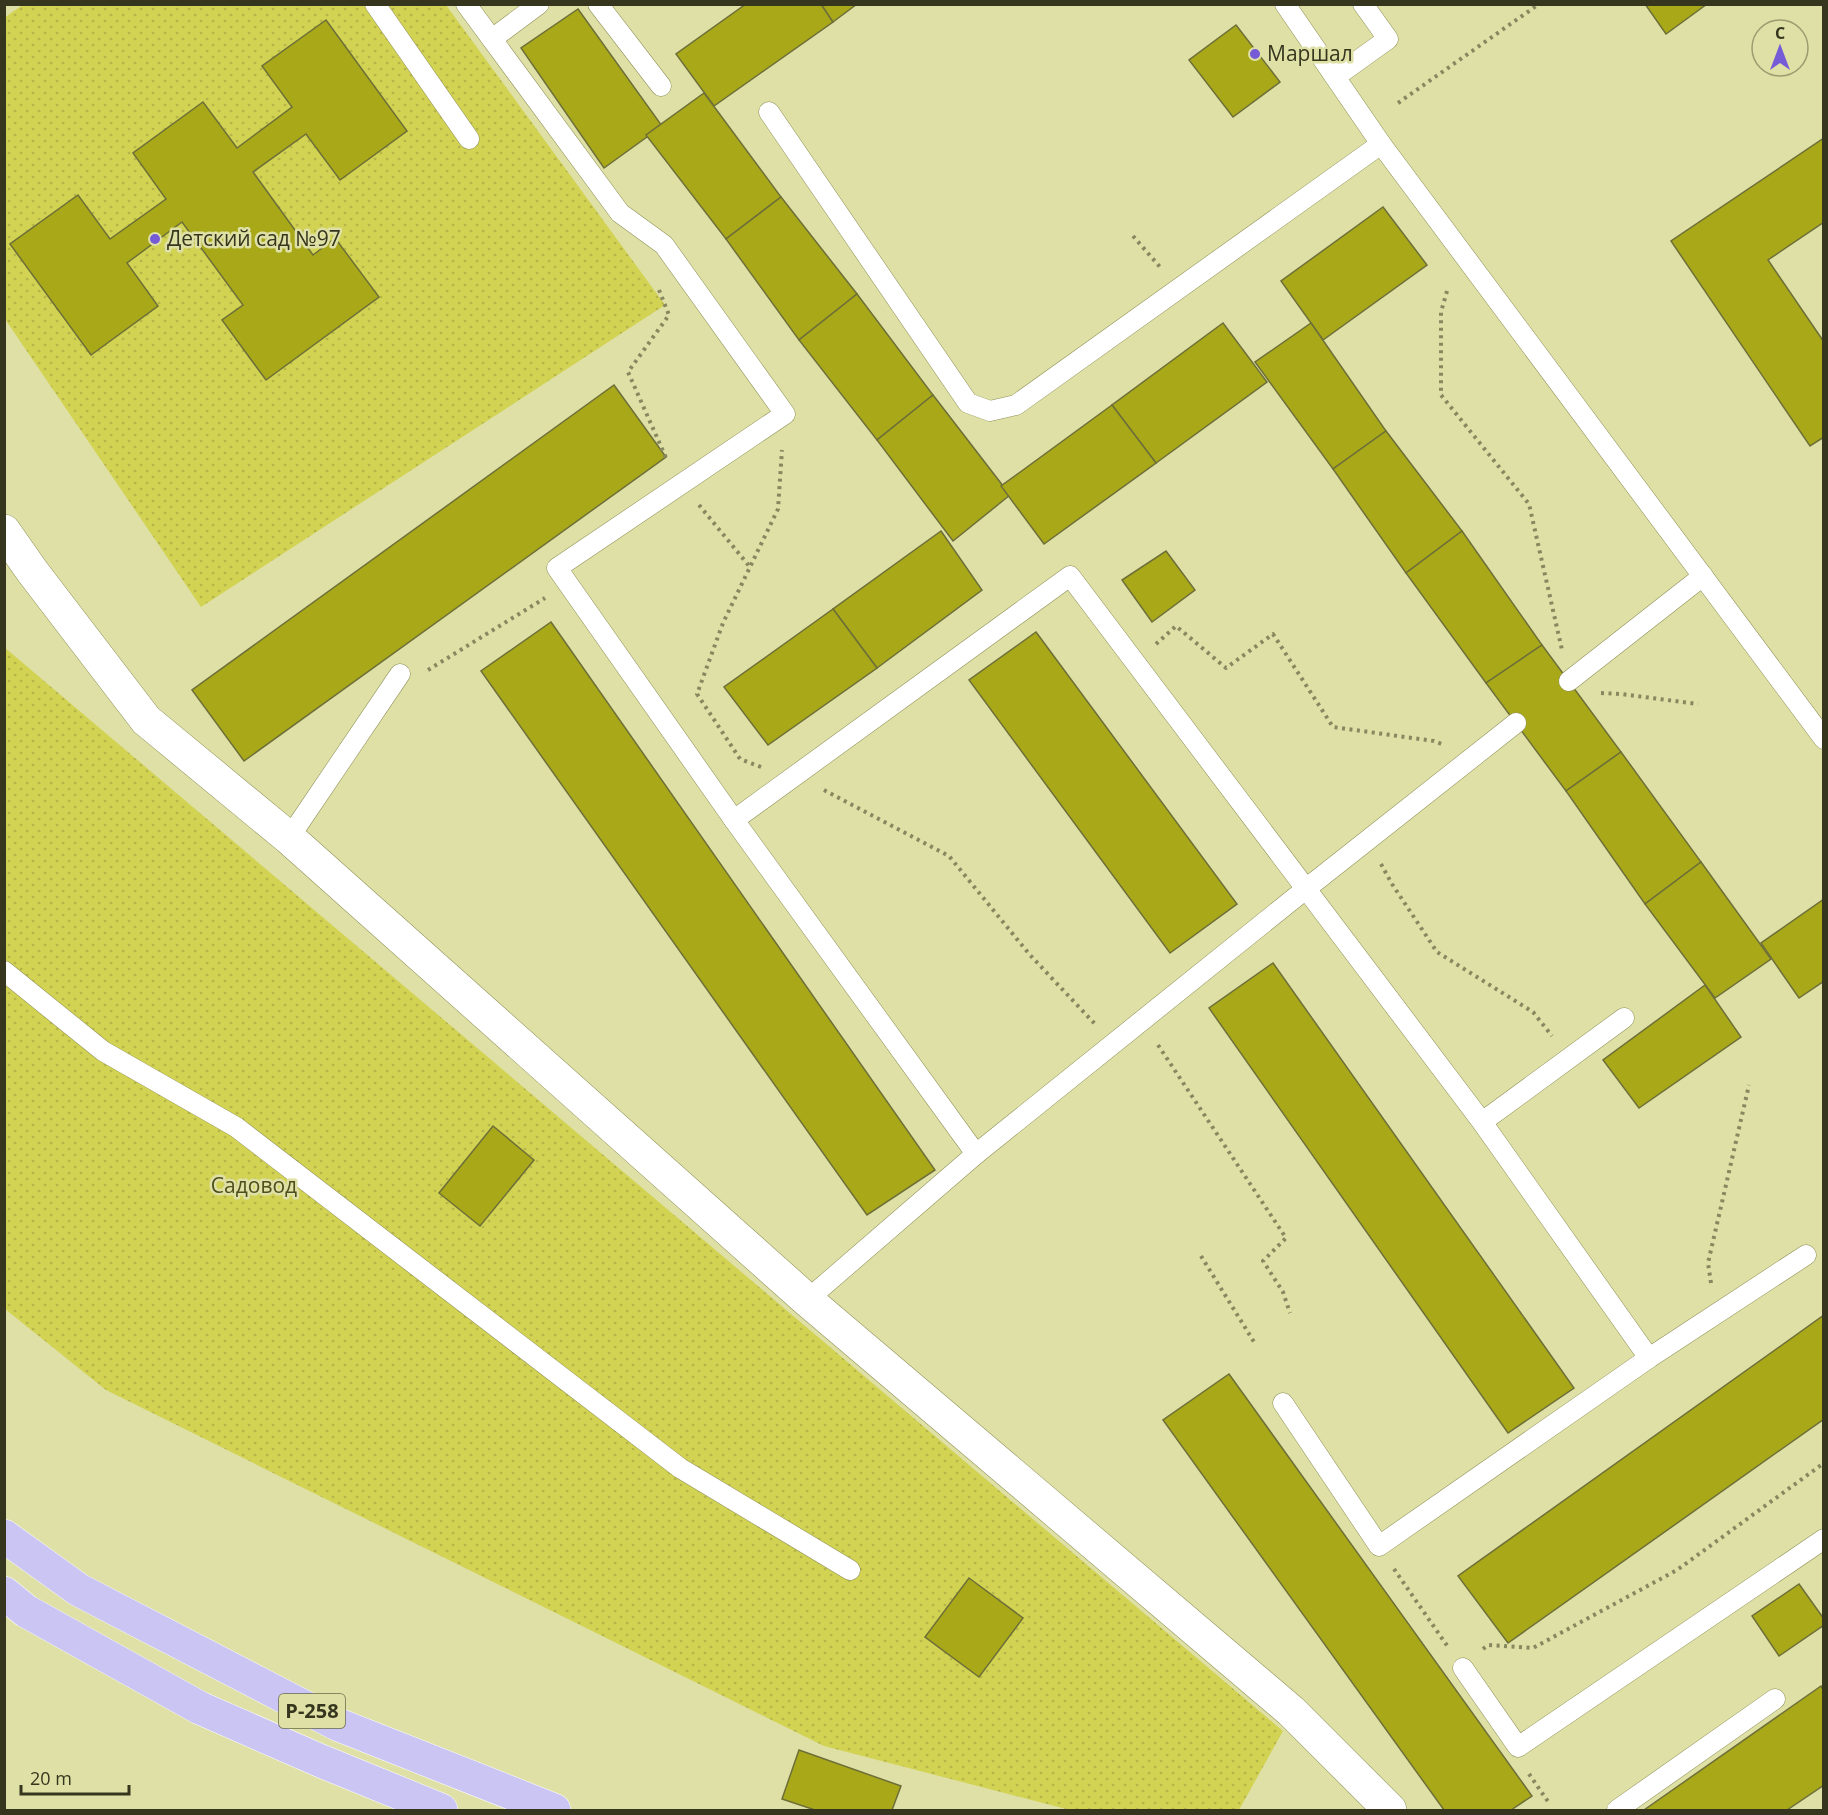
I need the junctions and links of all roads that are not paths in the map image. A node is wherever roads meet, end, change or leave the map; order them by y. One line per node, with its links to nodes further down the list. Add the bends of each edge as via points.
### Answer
1 (375, 4): 11 (lane)
2 (466, 4): 7 (lane)
3 (539, 4): 7 (lane)
4 (598, 4): 9 (lane)
5 (1285, 4): 8 (lane)
6 (1363, 4): 8 (lane, via 1388,39)
7 (492, 39): 19 (lane, via 620,213 664,245 785,414 557,568)
8 (1335, 77): 12 (lane)
9 (661, 86)
10 (769, 112): 12 (lane, via 968,403 990,411 1016,405)
11 (469, 139)
12 (1380, 144): 14 (lane)
13 (4, 531): 20 (street, via 146,720)
14 (1703, 576): 16 (lane); 18 (lane)
15 (399, 674): 20 (lane)
16 (1569, 681)
17 (1516, 723): 21 (lane)
18 (1824, 740)
19 (734, 820): 21 (lane, via 1070,576); 25 (lane)
20 (289, 838): 27 (street)
21 (1307, 888): 24 (lane); 25 (lane)
22 (4, 971): 32 (lane, via 103,1051 236,1127 680,1468)
23 (1624, 1018): 24 (lane)
24 (1482, 1122): 28 (lane)
25 (976, 1154): 27 (lane)
26 (1806, 1255): 28 (lane)
27 (807, 1300): 38 (street, via 1291,1711)
28 (1649, 1358): 29 (lane, via 1379,1546)
29 (1283, 1403)
30 (4, 1536): 37 (main road, Р-258, via 79,1590 339,1725)
31 (1824, 1539): 34 (lane, via 1518,1748)
32 (850, 1570)
33 (4, 1593): 36 (main road, via 26,1611 200,1708)
34 (1462, 1668)
35 (1774, 1699): 39 (lane)
36 (441, 1810)
37 (554, 1810)
38 (1390, 1810)
39 (1617, 1810)

